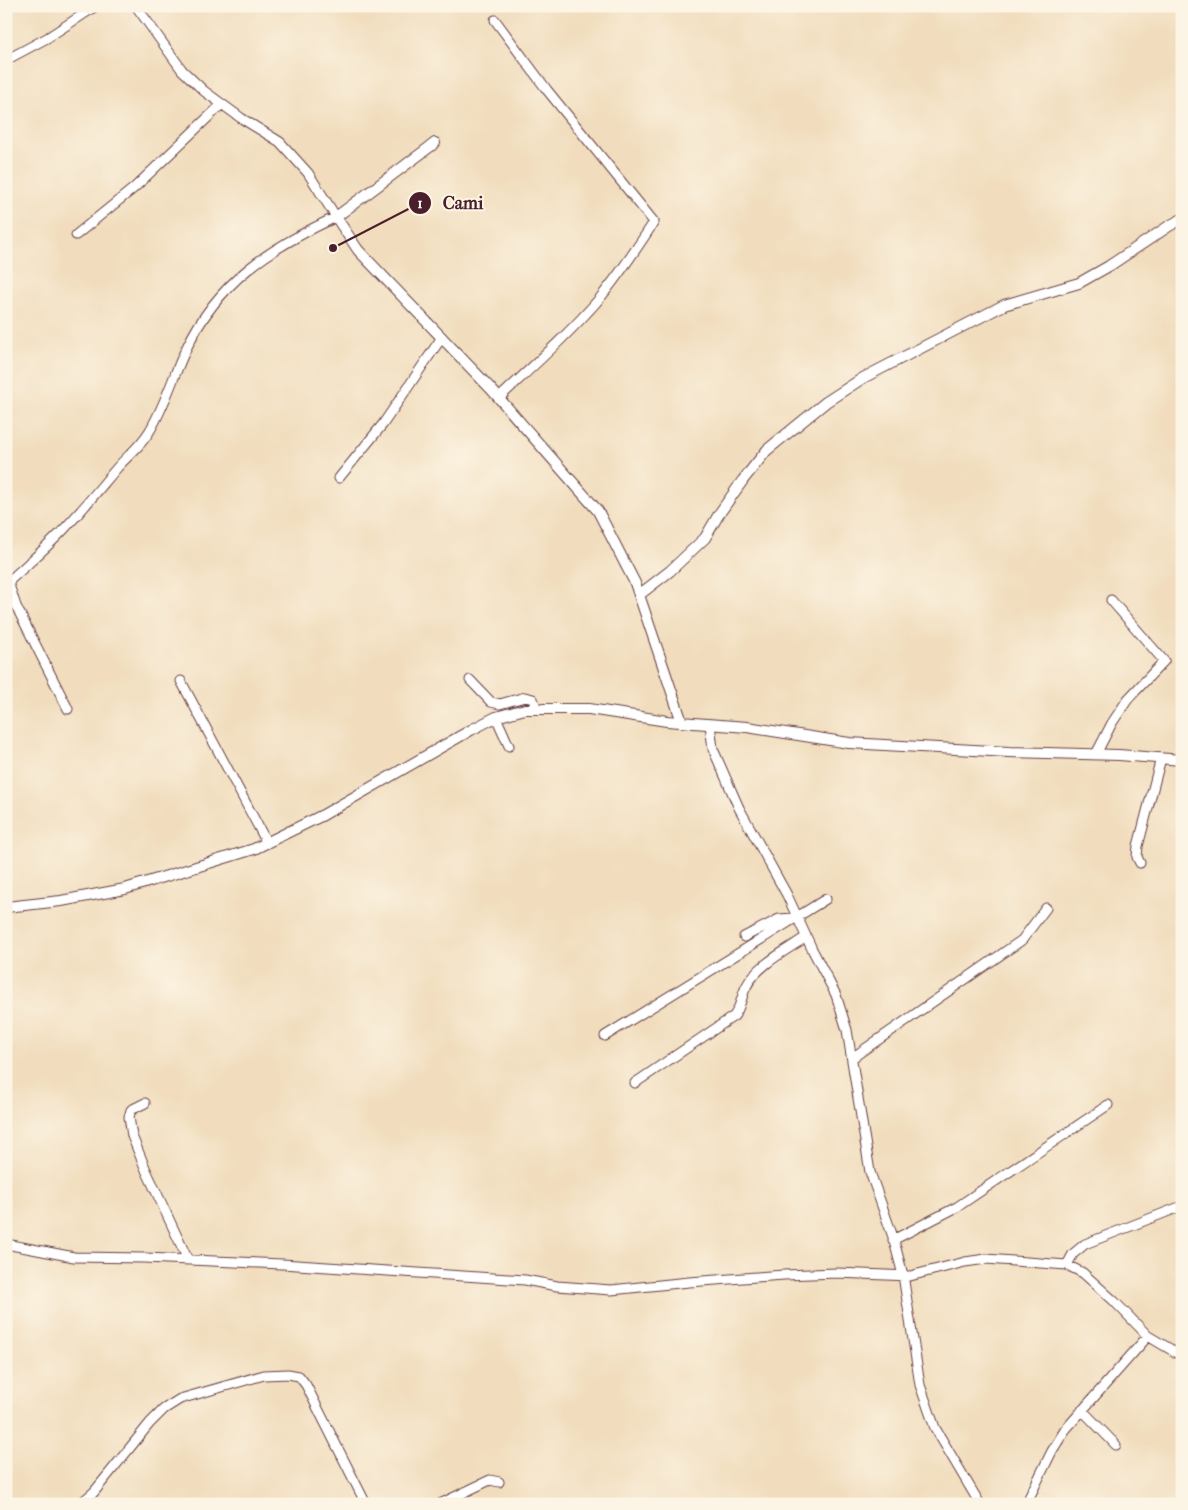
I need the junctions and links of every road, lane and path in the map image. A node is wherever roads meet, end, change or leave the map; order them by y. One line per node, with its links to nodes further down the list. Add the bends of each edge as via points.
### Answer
1 (96, 6): 4 (street)
2 (136, 6): 5 (street, via 182,70)
3 (495, 20): 11 (street, via 654,222 600,298)
4 (6, 60)
5 (222, 104): 7 (street, via 280,142 308,173); 9 (street, via 134,188)
6 (436, 143): 7 (street)
7 (336, 217): 10 (street, via 358,250); 13 (street, via 266,255 222,293 196,329 160,411 135,451 118,466 67,527)
8 (1182, 219): 14 (street, via 1080,283 1004,305 863,378 826,402 767,450 742,480 705,538)
9 (76, 235)
10 (442, 337): 11 (street); 12 (street, via 383,424)
11 (499, 398): 14 (street, via 598,510)
12 (339, 478)
13 (7, 583): 18 (street)
14 (639, 595): 21 (street)
15 (1111, 600): 24 (street, via 1164,661 1128,699)
16 (470, 680): 19 (street, via 491,702 500,704 526,697 533,699)
17 (180, 681): 27 (street)
18 (68, 709)
19 (537, 709): 20 (street); 21 (street, via 589,709)
20 (496, 717): 23 (street); 27 (street)
21 (682, 722): 22 (street)
22 (710, 724): 24 (street, via 849,743); 32 (street, via 714,749 725,777)
23 (509, 746)
24 (1096, 754): 25 (street)
25 (1161, 758): 26 (street); 28 (street, via 1138,846)
26 (1182, 760)
27 (267, 843): 30 (street, via 125,889)
28 (1140, 863)
29 (826, 899): 32 (street)
30 (6, 907)
31 (1046, 908): 36 (street, via 1022,940)
32 (797, 917): 33 (street, via 778,919); 34 (street); 35 (street)
33 (744, 937)
34 (806, 938): 36 (street, via 836,995); 37 (street, via 757,971 746,987 734,1016)
35 (605, 1036)
36 (852, 1058): 42 (street, via 870,1172)
37 (635, 1083)
38 (145, 1103): 44 (street, via 131,1110 132,1136)
39 (1108, 1105): 42 (street, via 956,1207)
40 (1182, 1206): 45 (street, via 1085,1244 1073,1254)
41 (6, 1235): 43 (street)
42 (893, 1240): 46 (street)
43 (9, 1244): 44 (street, via 74,1257)
44 (188, 1260): 46 (street, via 525,1280 611,1290 784,1275)
45 (1067, 1265): 46 (street, via 986,1259); 47 (street, via 1083,1273)
46 (903, 1276): 55 (street, via 920,1385 936,1428)
47 (1148, 1336): 48 (street); 49 (street)
48 (1182, 1356)
49 (1082, 1410): 50 (street); 56 (street, via 1052,1451)
50 (1116, 1445)
51 (499, 1482): 54 (street, via 490,1480)
52 (80, 1504): 53 (street, via 94,1492 164,1409 180,1399 264,1375 288,1374 299,1376 306,1384)
53 (366, 1504)
54 (440, 1504)
55 (980, 1504)
56 (1026, 1504)

